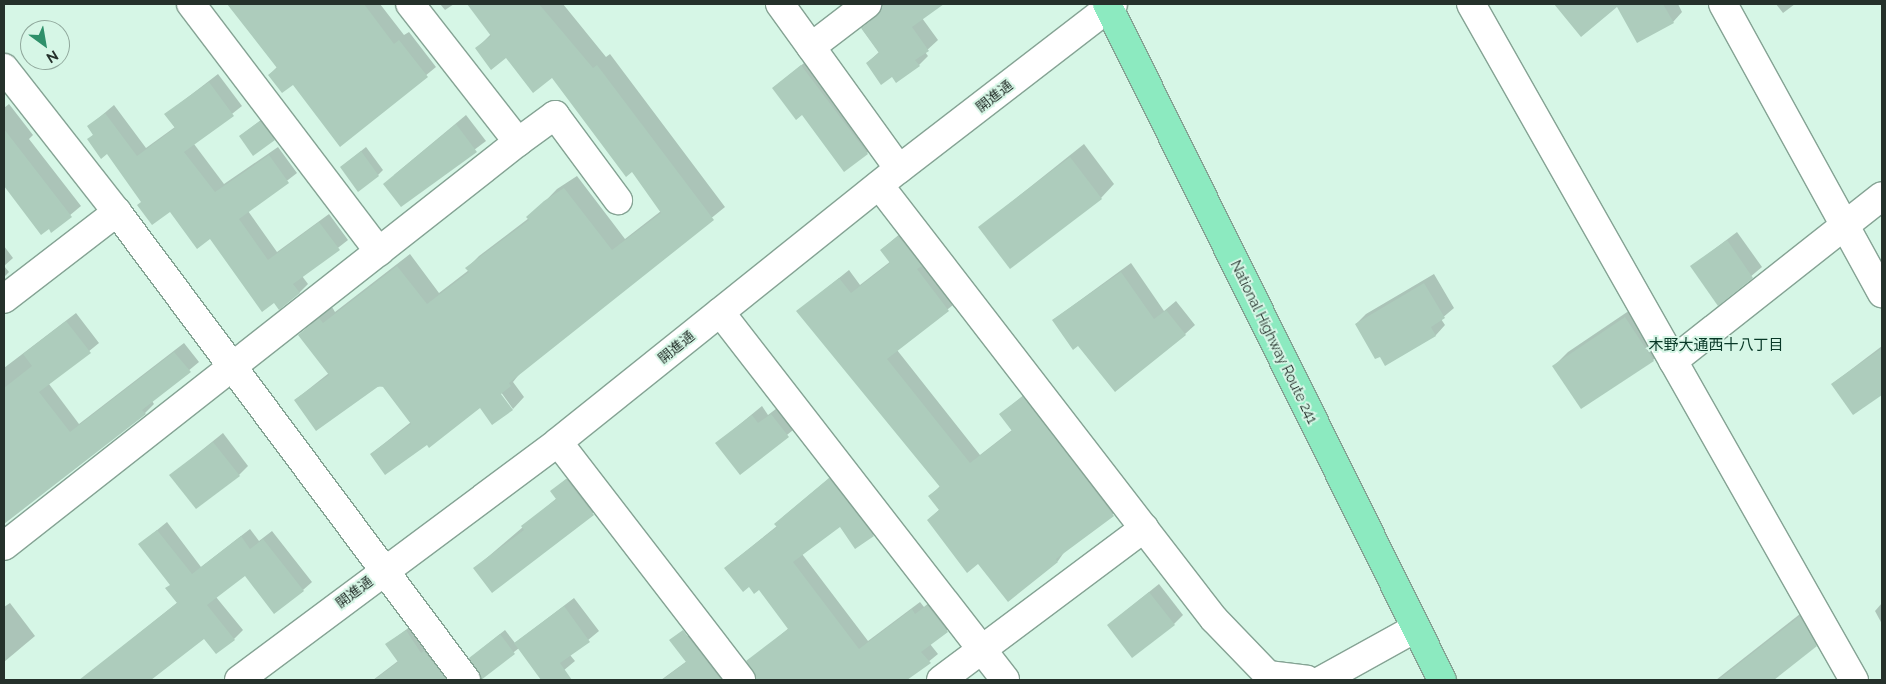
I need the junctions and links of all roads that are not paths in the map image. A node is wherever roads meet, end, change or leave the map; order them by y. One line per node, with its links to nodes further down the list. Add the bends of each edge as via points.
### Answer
1 (191, 4): 16 (street)
2 (410, 4): 10 (street)
3 (780, 4): 8 (street)
4 (867, 4): 8 (street)
5 (1471, 4): 20 (street)
6 (1723, 4): 15 (street)
7 (1110, 5): 11 (street, 開進通); 26 (highway, National Highway Route 241)
8 (811, 47): 11 (street)
9 (4, 68): 14 (street)
10 (518, 142): 13 (street, via 555,114); 16 (street)
11 (889, 177): 19 (street, 開進通); 23 (street)
12 (1882, 196): 15 (street)
13 (618, 200)
14 (117, 212): 18 (street); 21 (street)
15 (1845, 225): 17 (street); 20 (street)
16 (380, 252): 21 (street)
17 (1882, 293)
18 (4, 299)
19 (720, 312): 22 (street, 開進通); 27 (street)
20 (1673, 361): 36 (street)
21 (232, 366): 24 (street); 25 (street)
22 (558, 442): 25 (street, 開進通); 30 (street)
23 (1144, 528): 27 (street); 33 (street, via 1214,619 1268,675)
24 (4, 546)
25 (384, 569): 28 (street, 開進通); 29 (street)
26 (1416, 628): 34 (street); 35 (highway, National Highway Route 241)
27 (982, 650): 31 (street); 32 (street)
28 (239, 680)
29 (466, 680)
30 (741, 680)
31 (941, 680)
32 (1005, 680)
33 (1307, 680)
34 (1322, 680)
35 (1442, 680)
36 (1854, 680)

